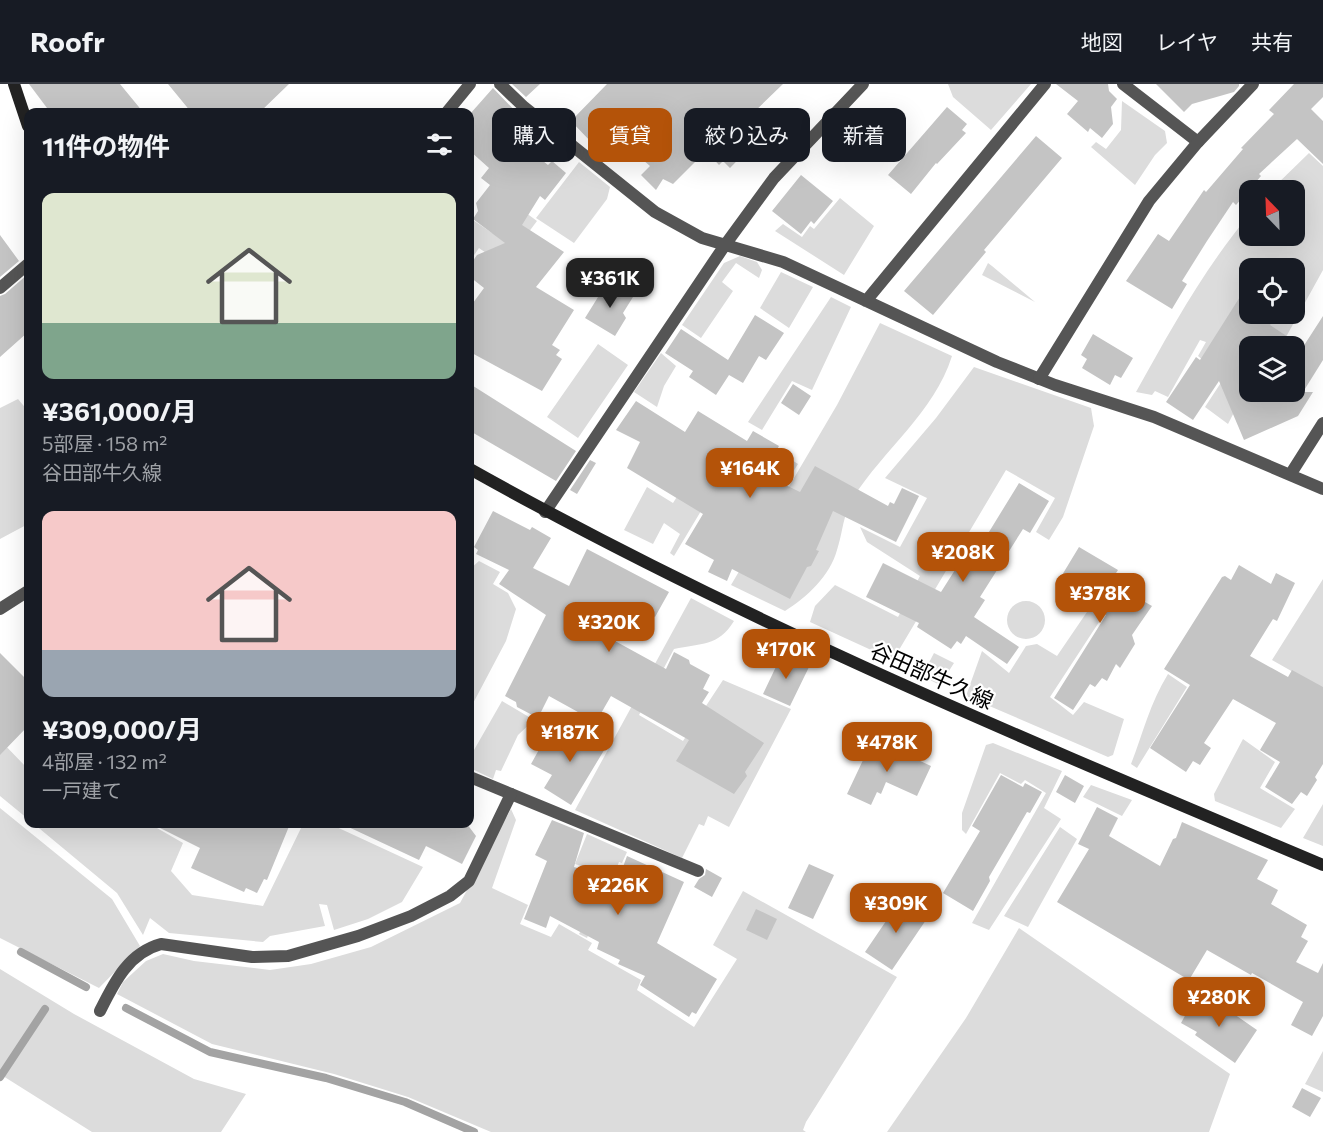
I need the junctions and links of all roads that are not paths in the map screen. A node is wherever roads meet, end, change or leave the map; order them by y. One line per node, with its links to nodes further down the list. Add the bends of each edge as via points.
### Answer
1 (14, 84): 9 (main road)
2 (470, 84): 8 (street)
3 (500, 84): 11 (street, via 655,212 702,238)
4 (863, 84): 11 (street, via 774,178)
5 (1045, 84): 14 (street)
6 (1123, 84): 10 (street)
7 (1253, 84): 10 (street)
8 (450, 108)
9 (24, 114)
10 (1198, 142): 15 (street, via 1144,209)
11 (724, 245): 14 (street, via 783,261); 20 (street)
12 (24, 267): 13 (street)
13 (0, 288)
14 (866, 301): 15 (street)
15 (1039, 379): 18 (street, via 1154,417)
16 (1323, 423): 18 (street)
17 (474, 471): 20 (main road, 谷田部牛久線)
18 (1290, 475): 19 (street)
19 (1323, 489)
20 (545, 512): 25 (main road, 谷田部牛久線, via 868,670)
21 (24, 594): 22 (street)
22 (0, 609)
23 (474, 779): 24 (street)
24 (511, 794): 26 (street); 27 (street, via 469,881 441,901 358,936 288,956 252,957 161,944 146,948 116,979)
25 (1323, 865)
26 (698, 872)
27 (100, 1011)

